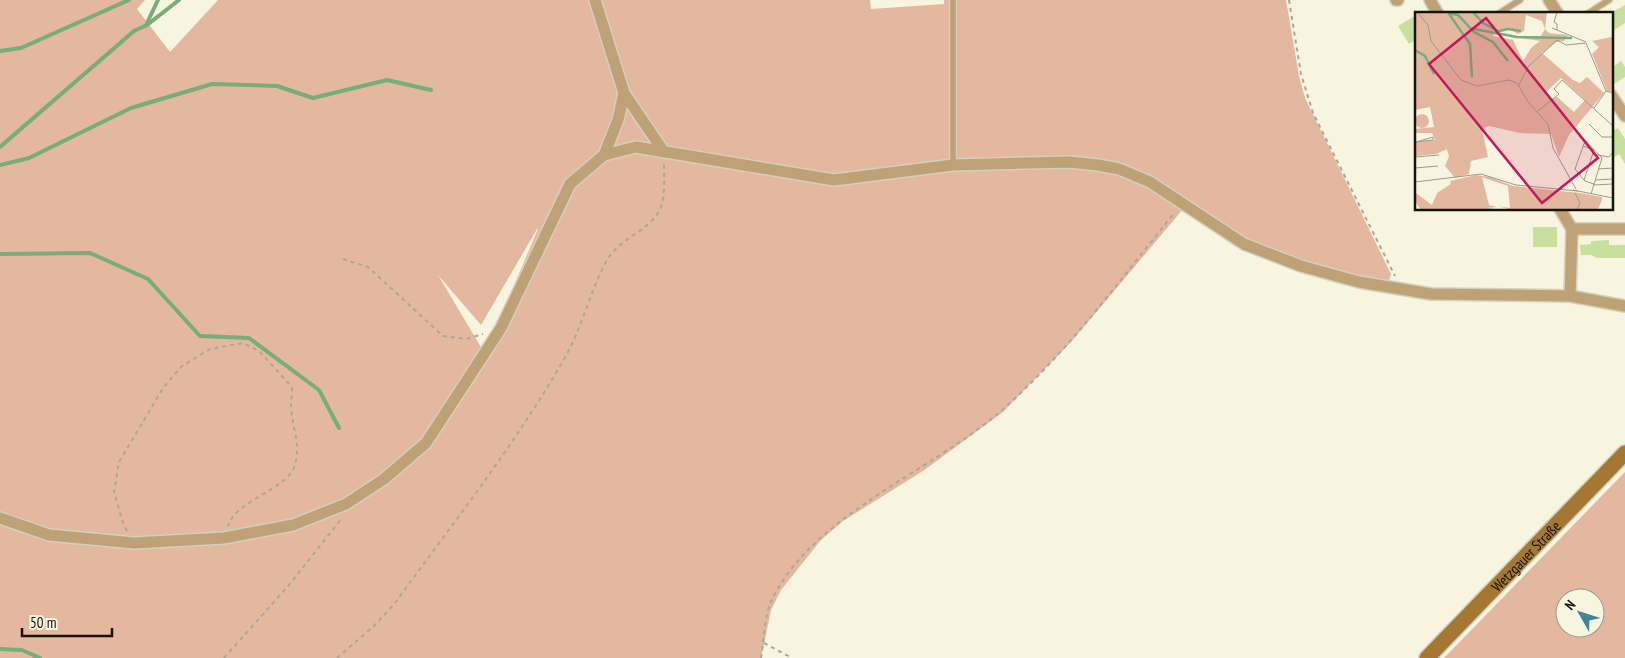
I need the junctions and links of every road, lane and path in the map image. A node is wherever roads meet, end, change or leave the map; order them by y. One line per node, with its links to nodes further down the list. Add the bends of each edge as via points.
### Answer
1 (595, 0): 12 (street)
2 (953, 0): 17 (lane)
3 (1288, 0): 23 (path, via 1301,74 1313,113 1396,278)
4 (1430, 0): 8 (street)
5 (1520, 0): 9 (lane)
6 (1549, 0): 10 (street)
7 (1609, 0): 11 (lane)
8 (1437, 12)
9 (1501, 12)
10 (1557, 12)
11 (1590, 12)
12 (624, 93): 15 (street); 16 (street, via 618,120)
13 (1612, 96): 14 (street)
14 (1625, 116)
15 (664, 152): 16 (street, via 636,147); 17 (street, via 834,180); 34 (path, via 663,196 659,212 620,244 607,260 573,343 540,398 395,603)
16 (604, 155): 26 (street, via 570,184)
17 (953, 165): 18 (street, via 1069,162 1098,165 1120,169 1150,182)
18 (1182, 203): 23 (street, via 1244,244 1301,266 1359,282); 32 (path, via 1077,332 1000,412 822,536 787,576 771,603)
19 (1561, 210): 20 (street)
20 (1572, 229): 21 (street); 24 (street)
21 (1625, 229)
22 (343, 259): 26 (path, via 368,267 443,336 466,339)
23 (1396, 288): 24 (street, via 1431,294)
24 (1570, 296): 25 (street)
25 (1625, 306)
26 (501, 328): 28 (street, via 426,443 384,479)
27 (1625, 453): 37 (street, Wetzgauer Straße)
28 (346, 504): 30 (street, via 294,525); 33 (path, via 335,528)
29 (0, 518): 31 (street, via 49,534)
30 (224, 538): 31 (street); 31 (path, via 230,519 252,500 276,487 295,466 298,438 291,408 292,388 259,351 243,343 210,349 182,366 163,388 119,462 114,492 122,520)
31 (134, 543)
32 (764, 642): 35 (path); 36 (path)
33 (224, 658)
34 (337, 658)
35 (761, 658)
36 (792, 658)
37 (1427, 658)

